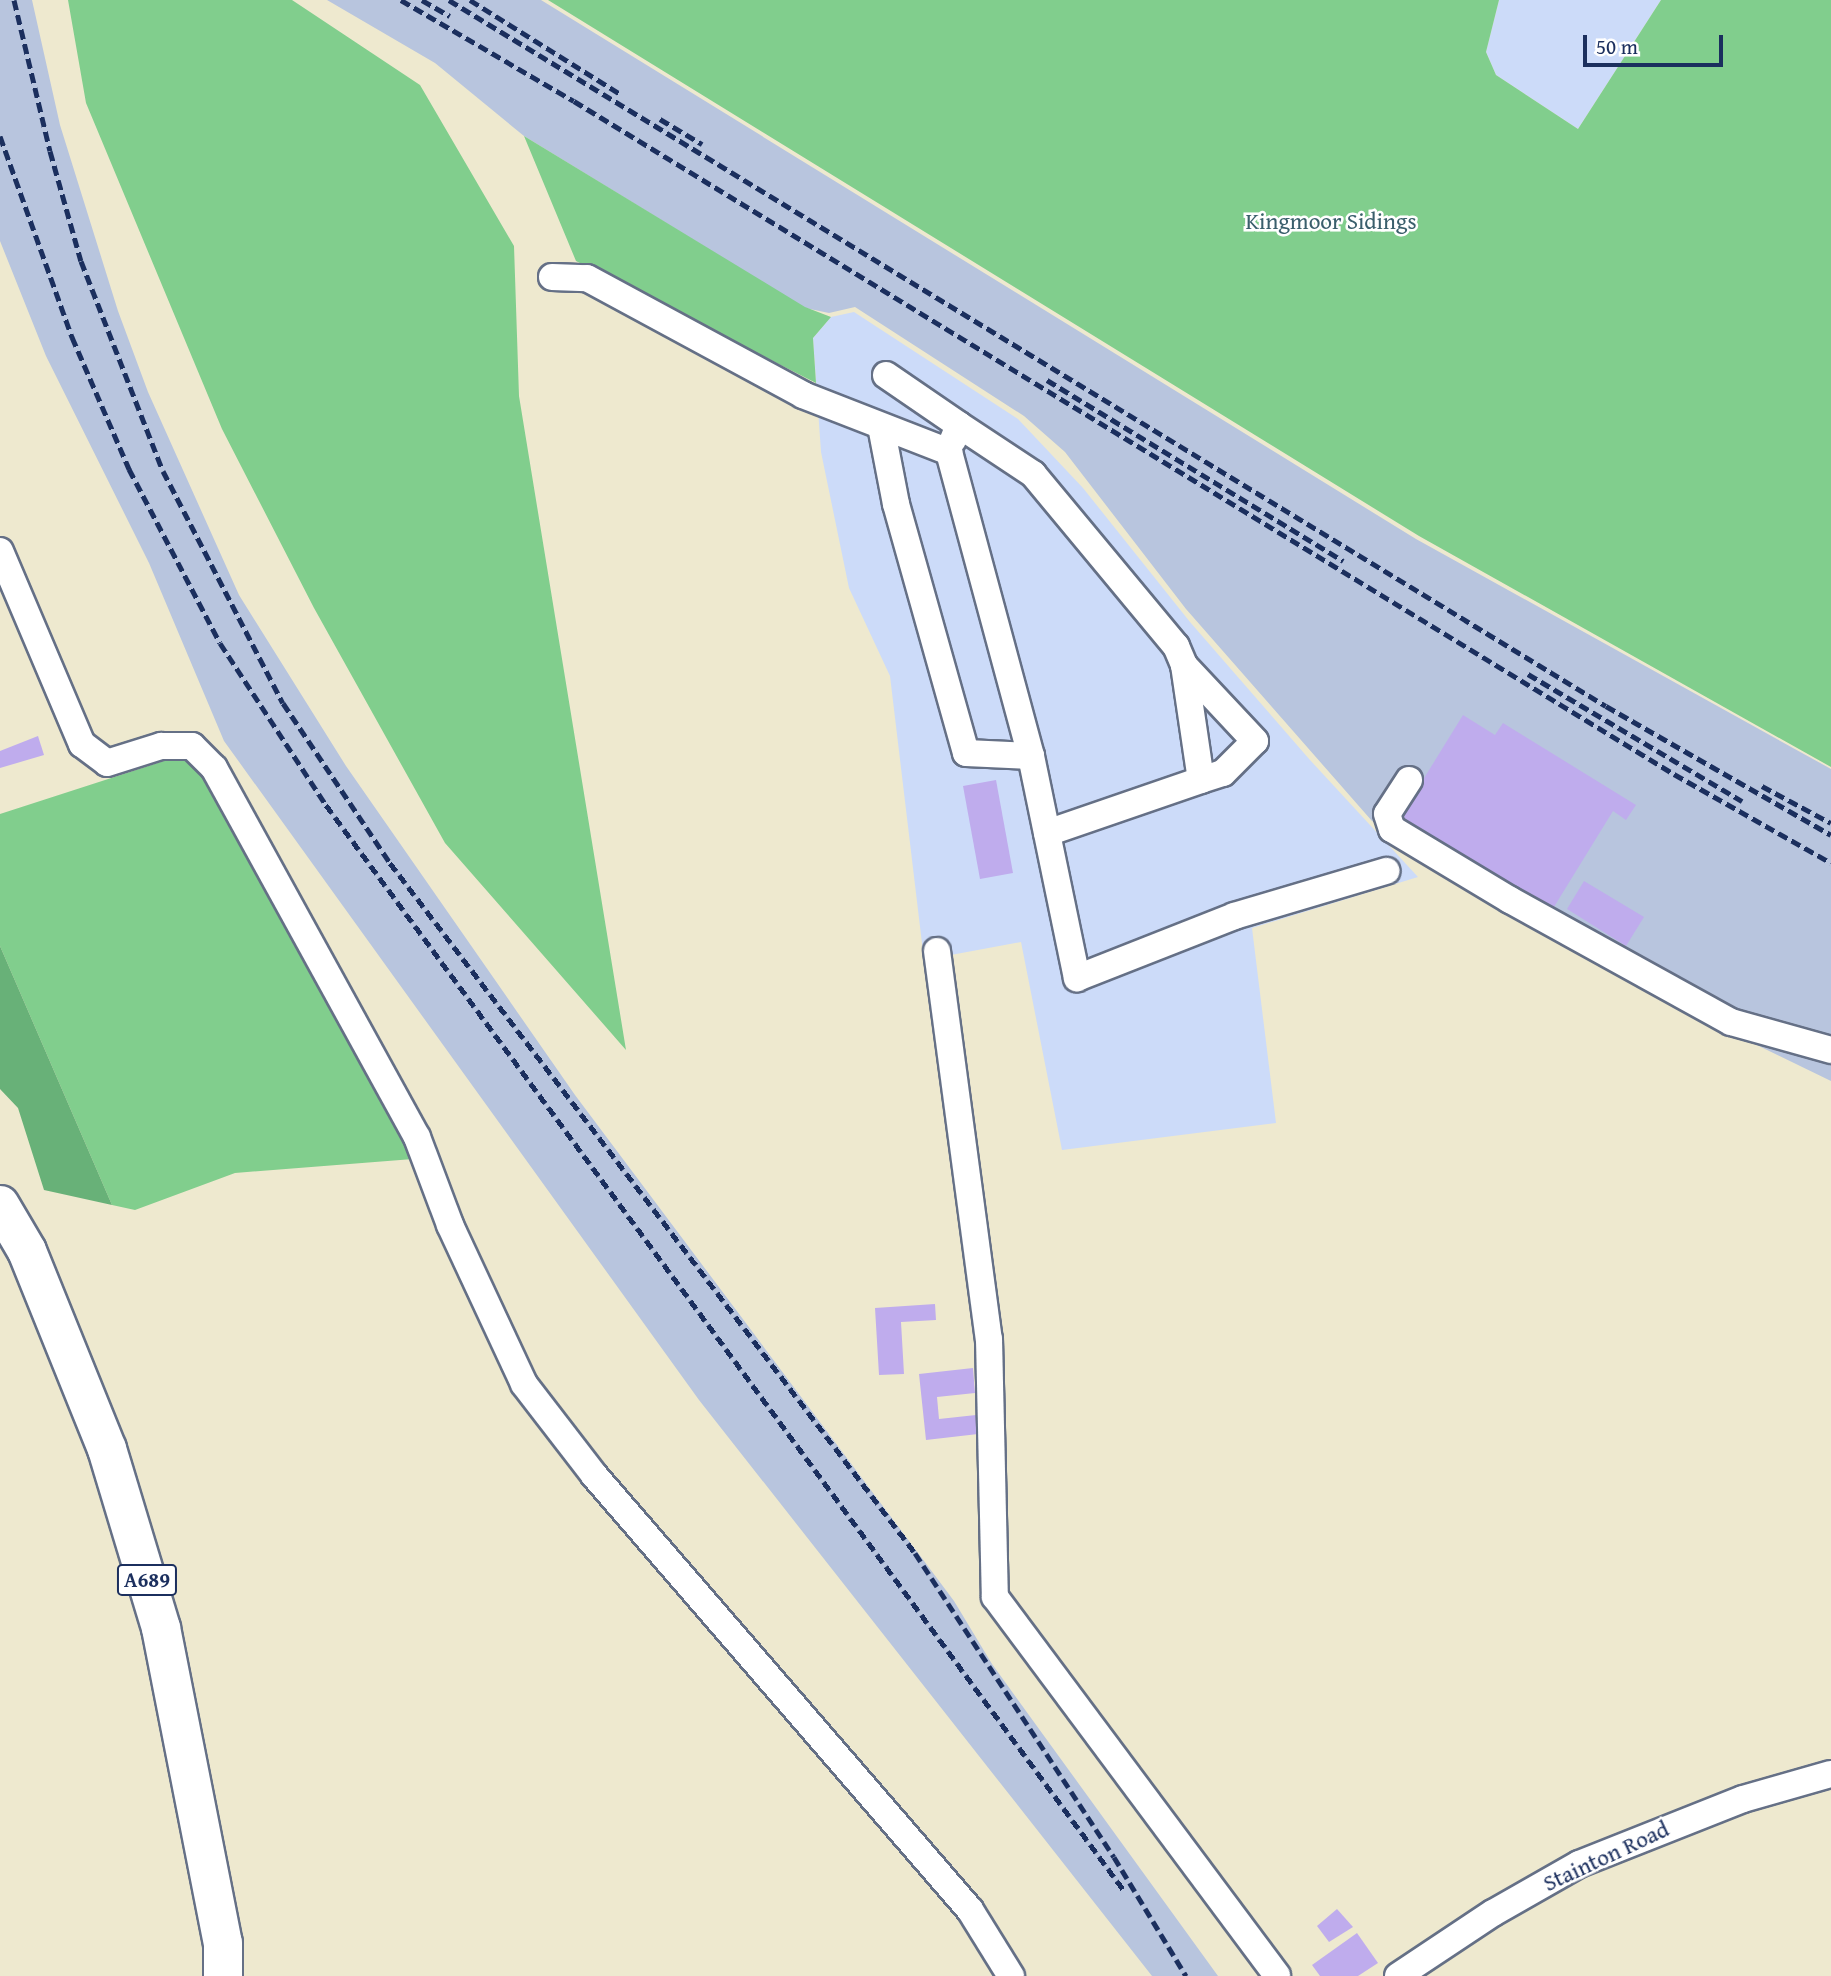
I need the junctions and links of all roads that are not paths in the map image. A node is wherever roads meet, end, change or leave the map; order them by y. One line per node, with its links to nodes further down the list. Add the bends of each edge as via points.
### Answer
1 (552, 277): 4 (street, via 587,278 803,395)
2 (886, 375): 3 (street)
3 (959, 425): 5 (street); 7 (street, via 1033,474 1176,646)
4 (881, 426): 5 (street); 8 (street, via 896,504 966,753)
5 (949, 452): 8 (street)
6 (0, 551): 18 (street, via 82,744 107,763 161,746 192,746 214,768 417,1137 450,1224 524,1384 594,1475 970,1910)
7 (1184, 665): 9 (street); 9 (street, via 1255,741 1223,773)
8 (1031, 756): 11 (street)
9 (1201, 780): 11 (street)
10 (1409, 780): 14 (street, via 1387,814 1392,829 1731,1022)
11 (1047, 833): 12 (street, via 1077,978 1234,916)
12 (1386, 871)
13 (937, 951): 19 (street, via 989,1339 995,1597)
14 (1831, 1050)
15 (0, 1205): 17 (highway, A689, via 27,1251 107,1449 161,1628 219,1917)
16 (1831, 1774): 20 (street, Stainton Road, via 1743,1799 1579,1864 1493,1913)
17 (223, 1976)
18 (1011, 1976)
19 (1277, 1976)
20 (1398, 1976)

